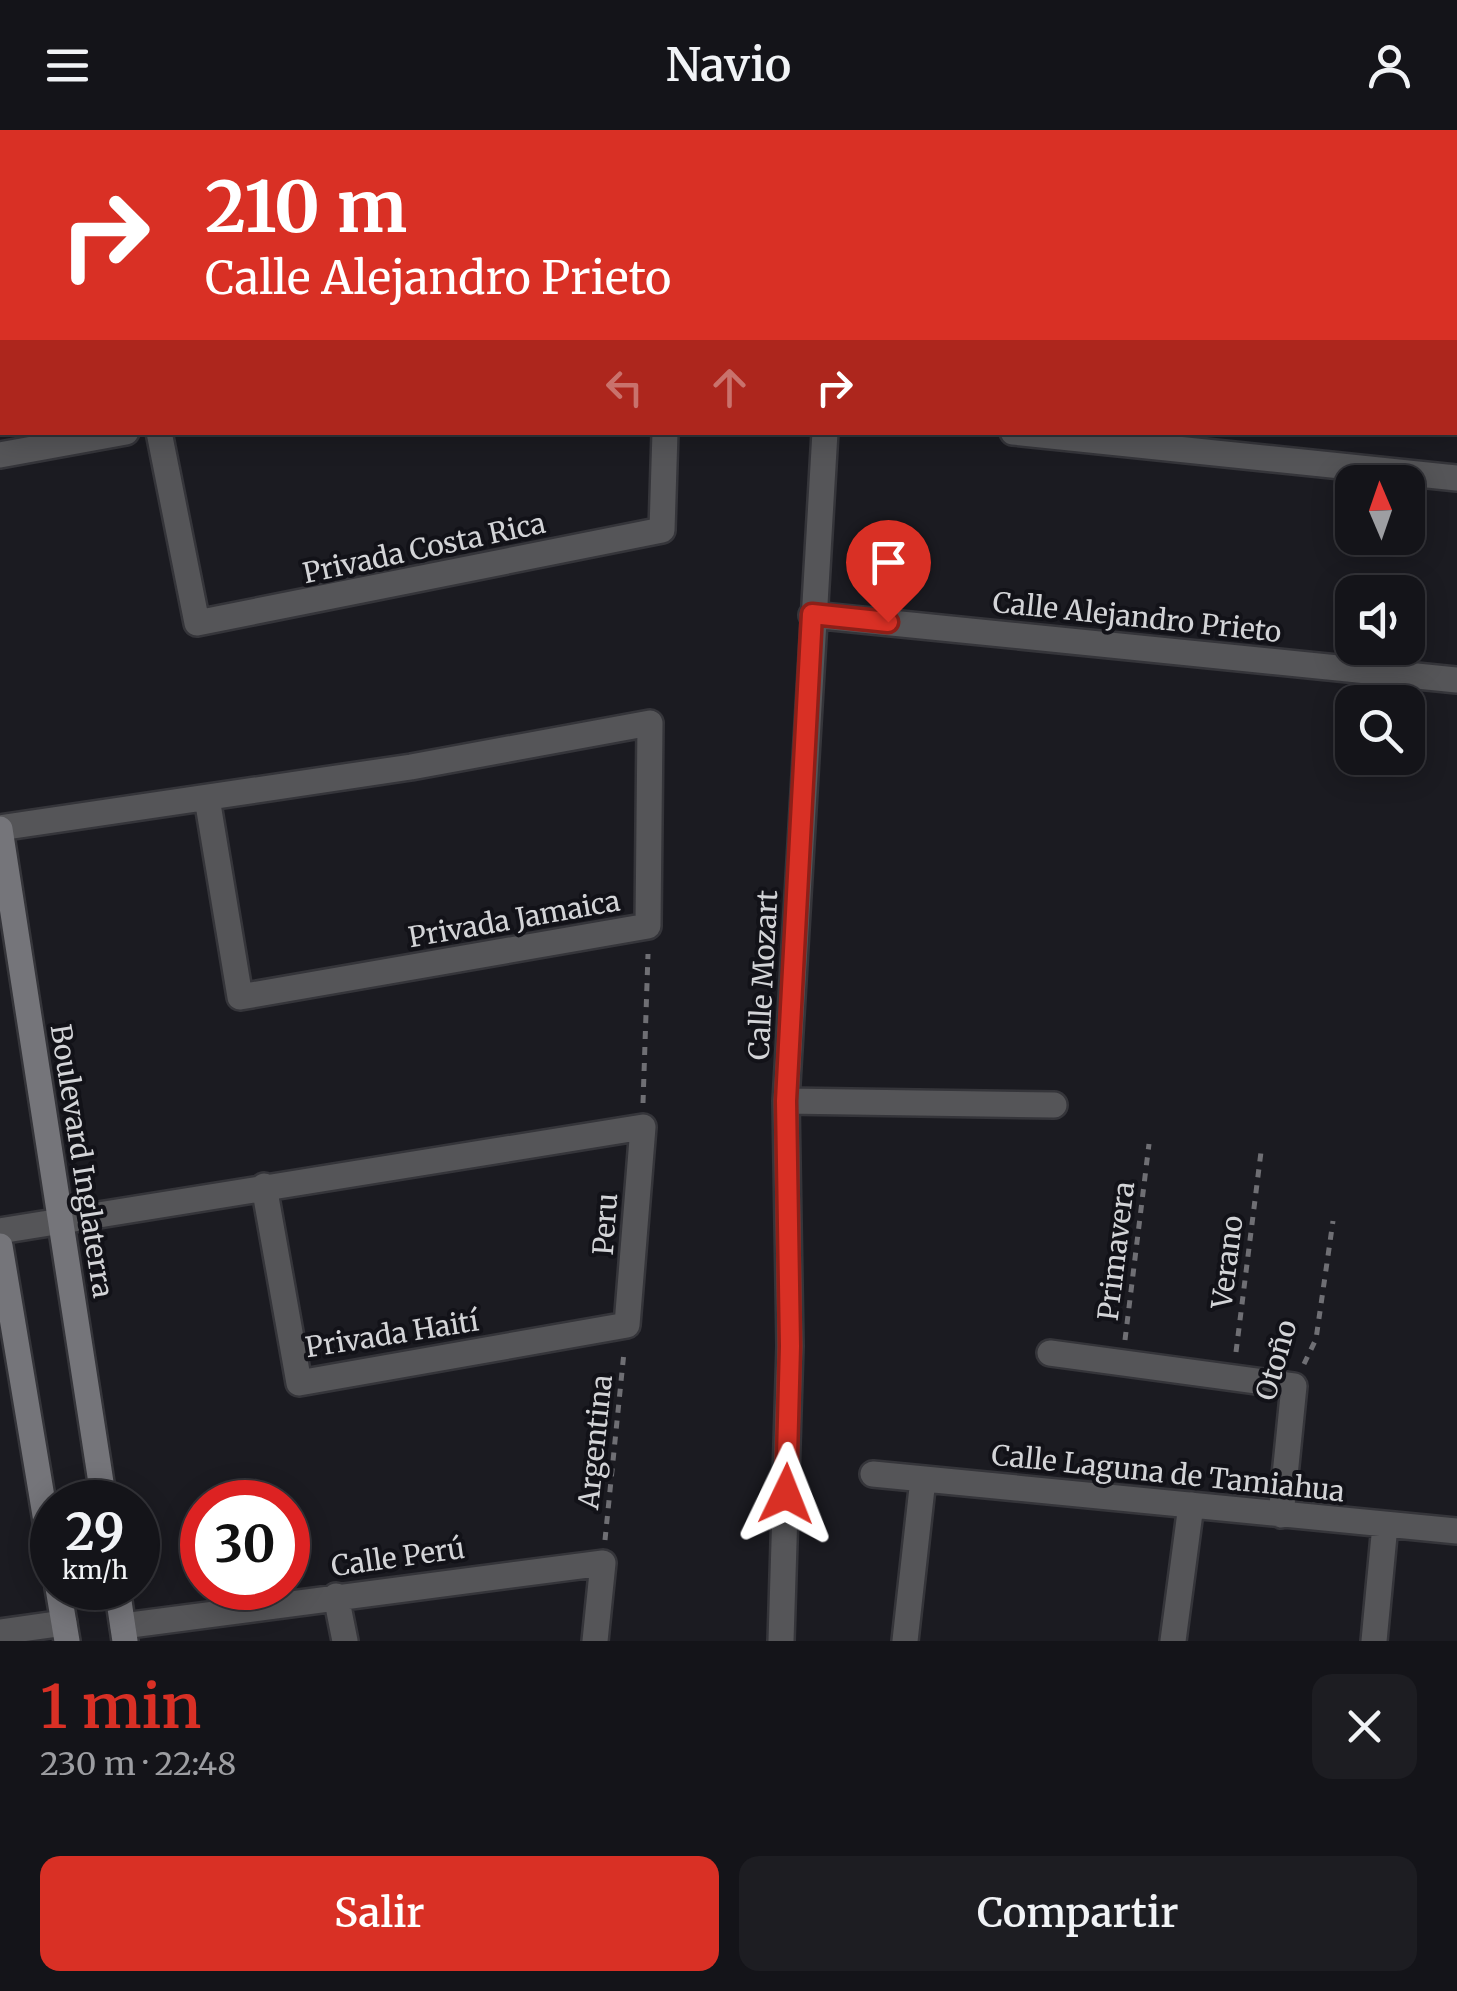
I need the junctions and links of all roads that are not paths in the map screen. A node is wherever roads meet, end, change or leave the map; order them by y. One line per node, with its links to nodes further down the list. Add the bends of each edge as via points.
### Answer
1 (109, 435): 6 (street)
2 (160, 435): 3 (street, Privada Costa Rica, via 197,623 662,530)
3 (664, 435)
4 (826, 435): 8 (street, Calle Mozart)
5 (1041, 435): 7 (street)
6 (0, 454)
7 (1457, 478)
8 (812, 614): 9 (street, Calle Alejandro Prieto); 12 (street, Calle Mozart)
9 (1457, 680)
10 (207, 798): 10 (street, Privada Jamaica, via 240,997 648,926 650,723); 11 (street, Privada Jamaica)
11 (0, 828): 15 (main road, Boulevard Inglaterra)
12 (786, 1101): 13 (street); 34 (street, Calle Mozart, via 790,1346)
13 (1054, 1105)
14 (264, 1186): 15 (street); 18 (street, Privada Haití, via 299,1383); 18 (street, Peru, via 642,1127)
15 (61, 1222): 16 (street); 23 (main road, Boulevard Inglaterra)
16 (0, 1232)
17 (0, 1246): 22 (main road)
18 (627, 1325)
19 (1050, 1353): 25 (street, Otoño, via 1294,1386)
20 (873, 1474): 21 (street, Calle Laguna de Tamiahua)
21 (923, 1479): 24 (street, Calle Laguna de Tamiahua); 35 (street)
22 (39, 1480)
23 (101, 1480)
24 (1192, 1505): 25 (street, Calle Laguna de Tamiahua); 36 (street)
25 (1280, 1515): 26 (street, Calle Laguna de Tamiahua)
26 (1385, 1525): 27 (street, Calle Laguna de Tamiahua); 37 (street)
27 (1457, 1531)
28 (336, 1596): 31 (street, Calle Perú); 32 (street); 33 (street, Calle Perú, via 603,1562)
29 (0, 1632): 30 (street)
30 (65, 1632)
31 (124, 1633)
32 (345, 1641)
33 (595, 1641)
34 (781, 1641)
35 (905, 1641)
36 (1174, 1641)
37 (1374, 1641)

